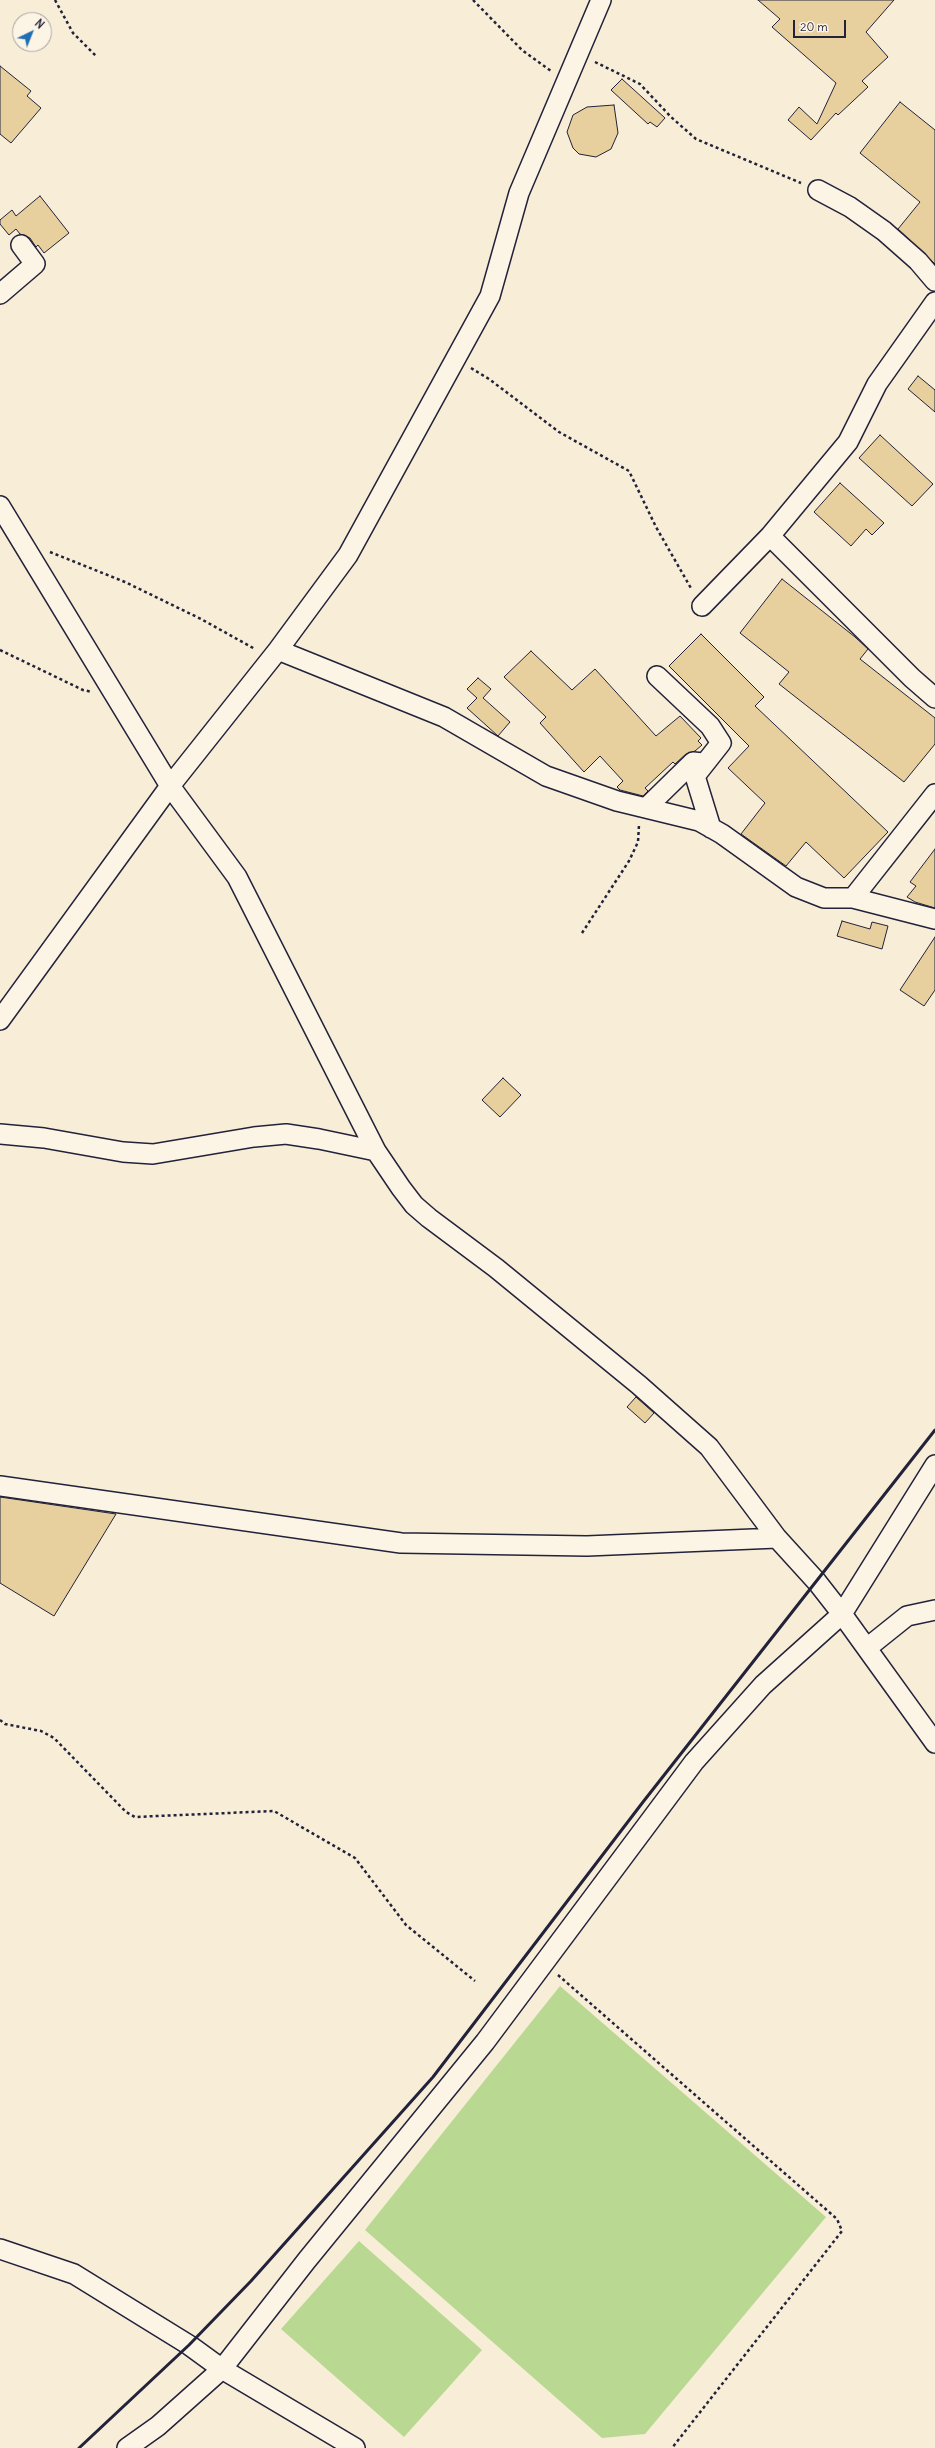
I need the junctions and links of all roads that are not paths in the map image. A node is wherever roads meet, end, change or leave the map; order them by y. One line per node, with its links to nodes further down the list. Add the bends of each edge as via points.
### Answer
1 (601, 0): 10 (street, via 519,193 490,296 348,555)
2 (818, 190): 4 (street, via 850,207 884,231 918,261)
3 (21, 245): 5 (street, via 35,264)
4 (935, 281)
5 (0, 294)
6 (935, 302): 8 (street, via 877,384 848,442)
7 (0, 506): 14 (street)
8 (770, 536): 9 (street); 12 (street)
9 (702, 606)
10 (276, 653): 14 (street); 16 (street, via 444,717 546,776)
11 (657, 676): 13 (street, via 710,726 721,742 717,750)
12 (935, 698)
13 (703, 763): 16 (street, via 693,762); 17 (street, via 695,776)
14 (170, 786): 20 (street); 22 (street, via 237,877)
15 (935, 794): 18 (street)
16 (643, 807): 17 (street, via 699,821)
17 (711, 828): 18 (street, via 796,887 824,898)
18 (853, 898): 19 (street)
19 (935, 919)
20 (0, 1020)
21 (0, 1134): 22 (street, via 153,1154 286,1134)
22 (376, 1151): 25 (street, via 414,1205 496,1268 639,1385 709,1447)
23 (935, 1465): 27 (street)
24 (0, 1486): 25 (street, via 401,1543 587,1546)
25 (777, 1538): 27 (street)
26 (935, 1610): 28 (street, via 907,1616)
27 (842, 1614): 28 (street); 31 (street, via 763,1685 694,1762 485,2042 307,2260)
28 (868, 1648): 29 (street)
29 (935, 1743)
30 (0, 2249): 31 (street, via 74,2274 189,2345)
31 (222, 2369): 32 (street, via 158,2426); 33 (street)
32 (126, 2448)
33 (356, 2448)

